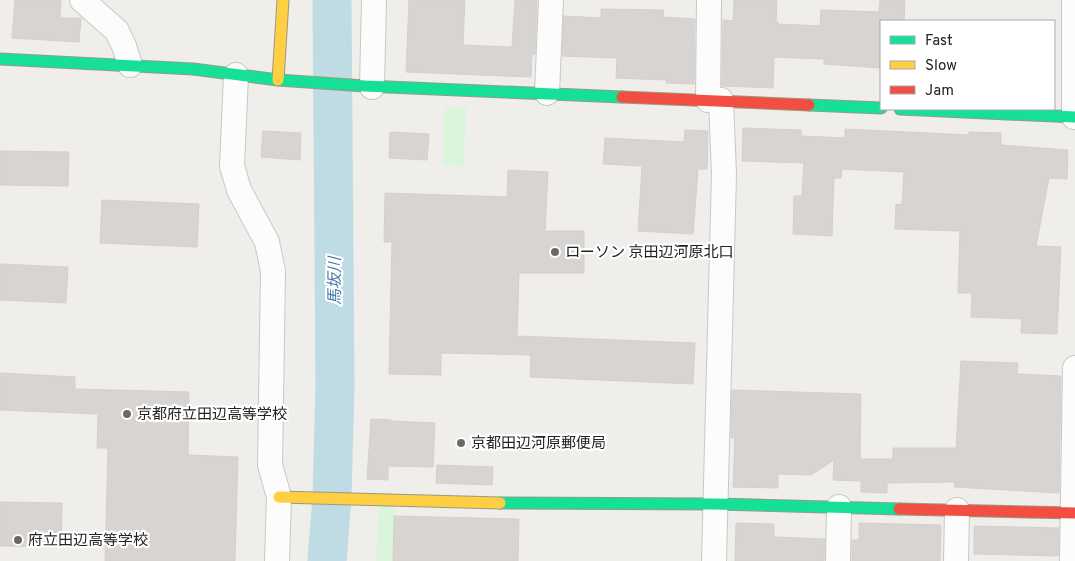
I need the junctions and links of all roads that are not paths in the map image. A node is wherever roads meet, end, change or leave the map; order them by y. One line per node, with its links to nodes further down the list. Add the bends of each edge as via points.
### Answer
1 (82, 0): 8 (street, via 117,31)
2 (283, 0): 10 (street)
3 (374, 0): 11 (street)
4 (551, 0): 12 (street)
5 (709, 0): 13 (street)
6 (1074, 0): 16 (street)
7 (0, 59): 8 (street)
8 (130, 65): 9 (street)
9 (236, 75): 10 (street); 18 (street, via 232,166 239,190 267,242 273,272 270,465)
10 (278, 80): 11 (street)
11 (369, 87): 12 (street)
12 (547, 93): 13 (street)
13 (715, 100): 14 (street); 19 (street, via 724,174)
14 (880, 108)
15 (922, 110): 16 (street)
16 (1074, 117)
17 (1075, 368): 22 (street)
18 (279, 497): 19 (street, via 531,504); 23 (street)
19 (715, 504): 20 (street); 24 (street)
20 (839, 507): 21 (street); 25 (street)
21 (957, 510): 22 (street); 26 (street)
22 (1074, 513): 27 (street)
23 (277, 561)
24 (714, 561)
25 (838, 561)
26 (956, 561)
27 (1072, 561)

